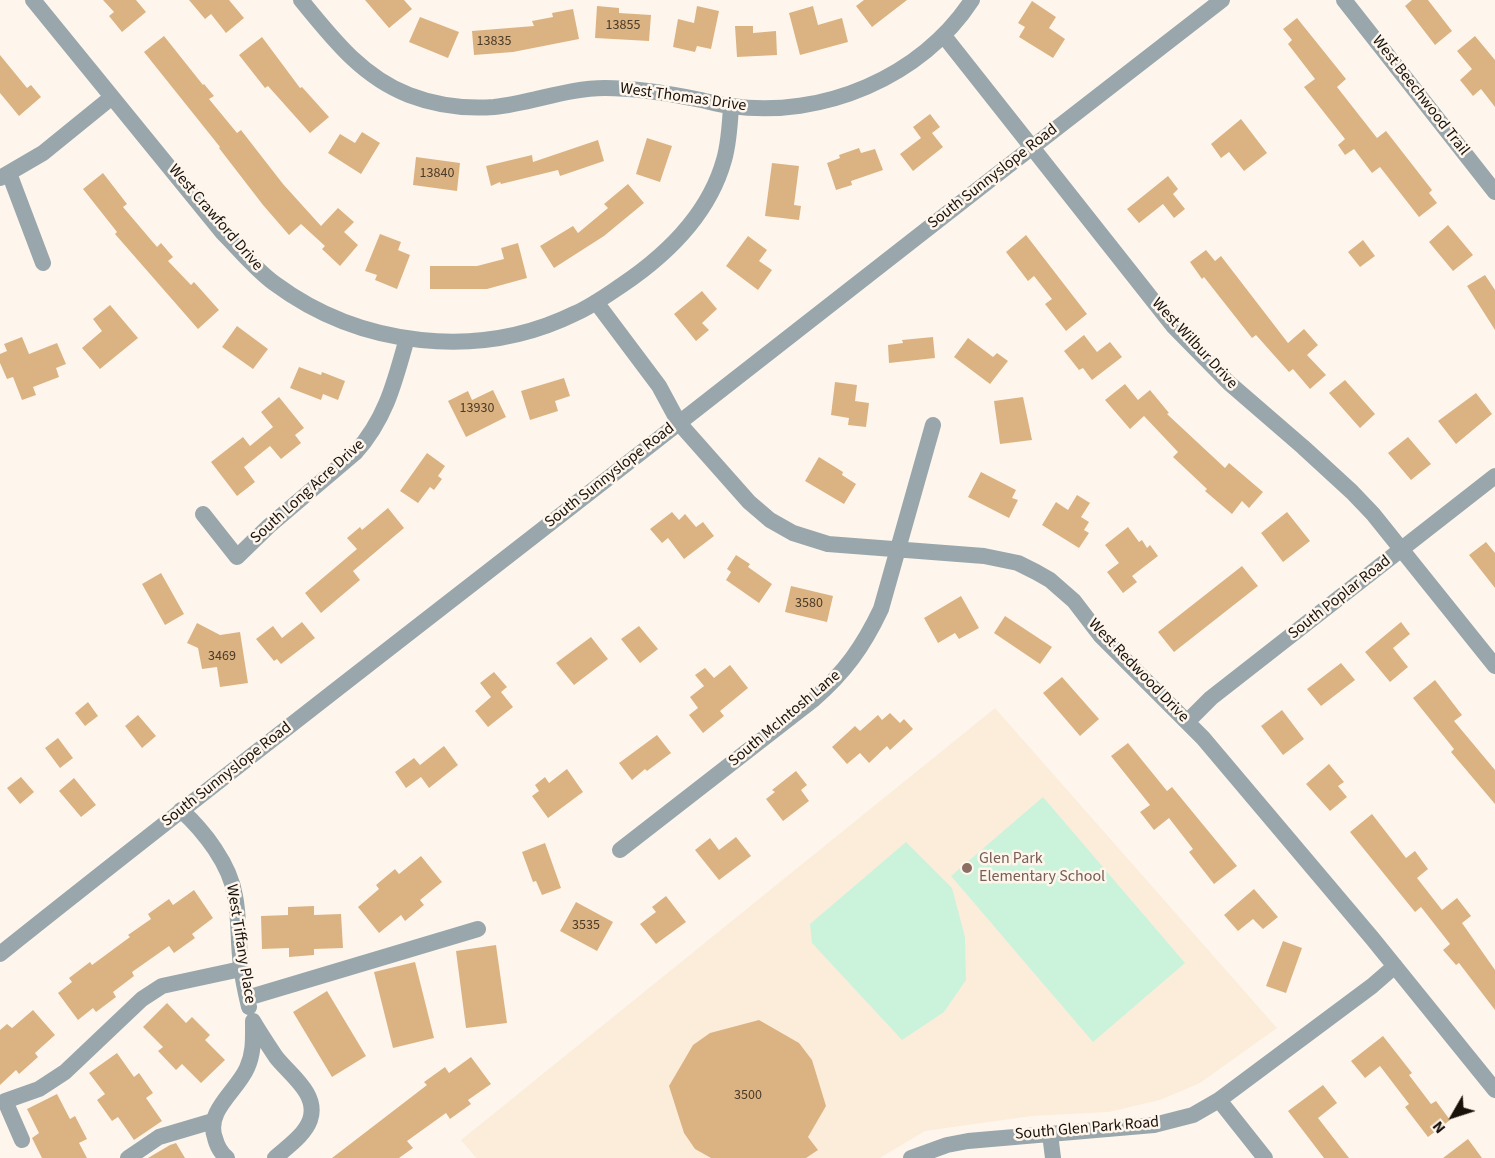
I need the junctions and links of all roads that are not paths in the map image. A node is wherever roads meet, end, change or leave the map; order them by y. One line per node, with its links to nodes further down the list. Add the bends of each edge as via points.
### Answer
1 (33, 0): 7 (street, West Crawford Drive)
2 (301, 0): 8 (street, West Thomas Drive, via 354,61 380,81 434,103 492,107 572,90 605,88)
3 (972, 0): 6 (street)
4 (1222, 0): 9 (street, South Sunnyslope Road)
5 (1344, 0): 11 (street, West Beechwood Trail)
6 (944, 36): 8 (street, West Thomas Drive, via 923,55 849,94 790,107); 9 (street, West Wilbur Drive)
7 (112, 97): 10 (street, via 43,153); 14 (street, West Crawford Drive, via 222,232 273,282 339,320)
8 (731, 106): 13 (street, West Crawford Drive, via 724,161 696,217 660,256)
9 (1032, 146): 15 (street, South Sunnyslope Road); 20 (street, West Wilbur Drive, via 1174,327 1229,383 1352,492)
10 (4, 175): 12 (street)
11 (1495, 192)
12 (43, 263)
13 (596, 302): 14 (street, West Crawford Drive, via 576,314 515,335 472,342); 15 (street, West Redwood Drive, via 659,386)
14 (407, 338): 18 (street, South Long Acre Drive, via 392,393 365,442 237,557)
15 (679, 423): 19 (street, West Redwood Drive, via 770,520 793,533 828,544); 23 (street, South Sunnyslope Road)
16 (933, 425): 19 (street, South McIntosh Lane)
17 (1495, 476): 20 (street, South Poplar Road)
18 (203, 514)
19 (898, 550): 22 (street, West Redwood Drive, via 1005,560 1050,580); 24 (street, South McIntosh Lane, via 881,609 868,637 834,682)
20 (1402, 550): 21 (street, West Wilbur Drive); 22 (street, South Poplar Road, via 1210,698)
21 (1495, 666)
22 (1187, 722): 27 (street, West Redwood Drive)
23 (182, 810): 26 (street, South Sunnyslope Road); 28 (street, West Tiffany Place, via 194,821 226,869 235,894)
24 (620, 850)
25 (478, 929): 29 (street)
26 (0, 954)
27 (1395, 966): 31 (street, West Redwood Drive); 32 (street, South Glen Park Road)
28 (241, 969): 29 (street, West Tiffany Place); 35 (street, via 162,986 142,999 65,1072 39,1089 5,1101)
29 (247, 998): 30 (street, West Tiffany Place)
30 (253, 1021): 33 (street, West Tiffany Place, via 249,1064); 38 (street, West Tiffany Place, via 310,1100 311,1118 306,1127)
31 (1495, 1090)
32 (1220, 1100): 34 (street, South Glen Park Road, via 1193,1115 1154,1125); 41 (street)
33 (213, 1121): 36 (street, via 159,1137); 37 (street, via 217,1146)
34 (1050, 1134): 39 (street, South Glen Park Road, via 968,1141); 40 (street)
35 (22, 1140)
36 (128, 1158)
37 (227, 1158)
38 (275, 1158)
39 (911, 1158)
40 (1053, 1158)
41 (1265, 1158)

